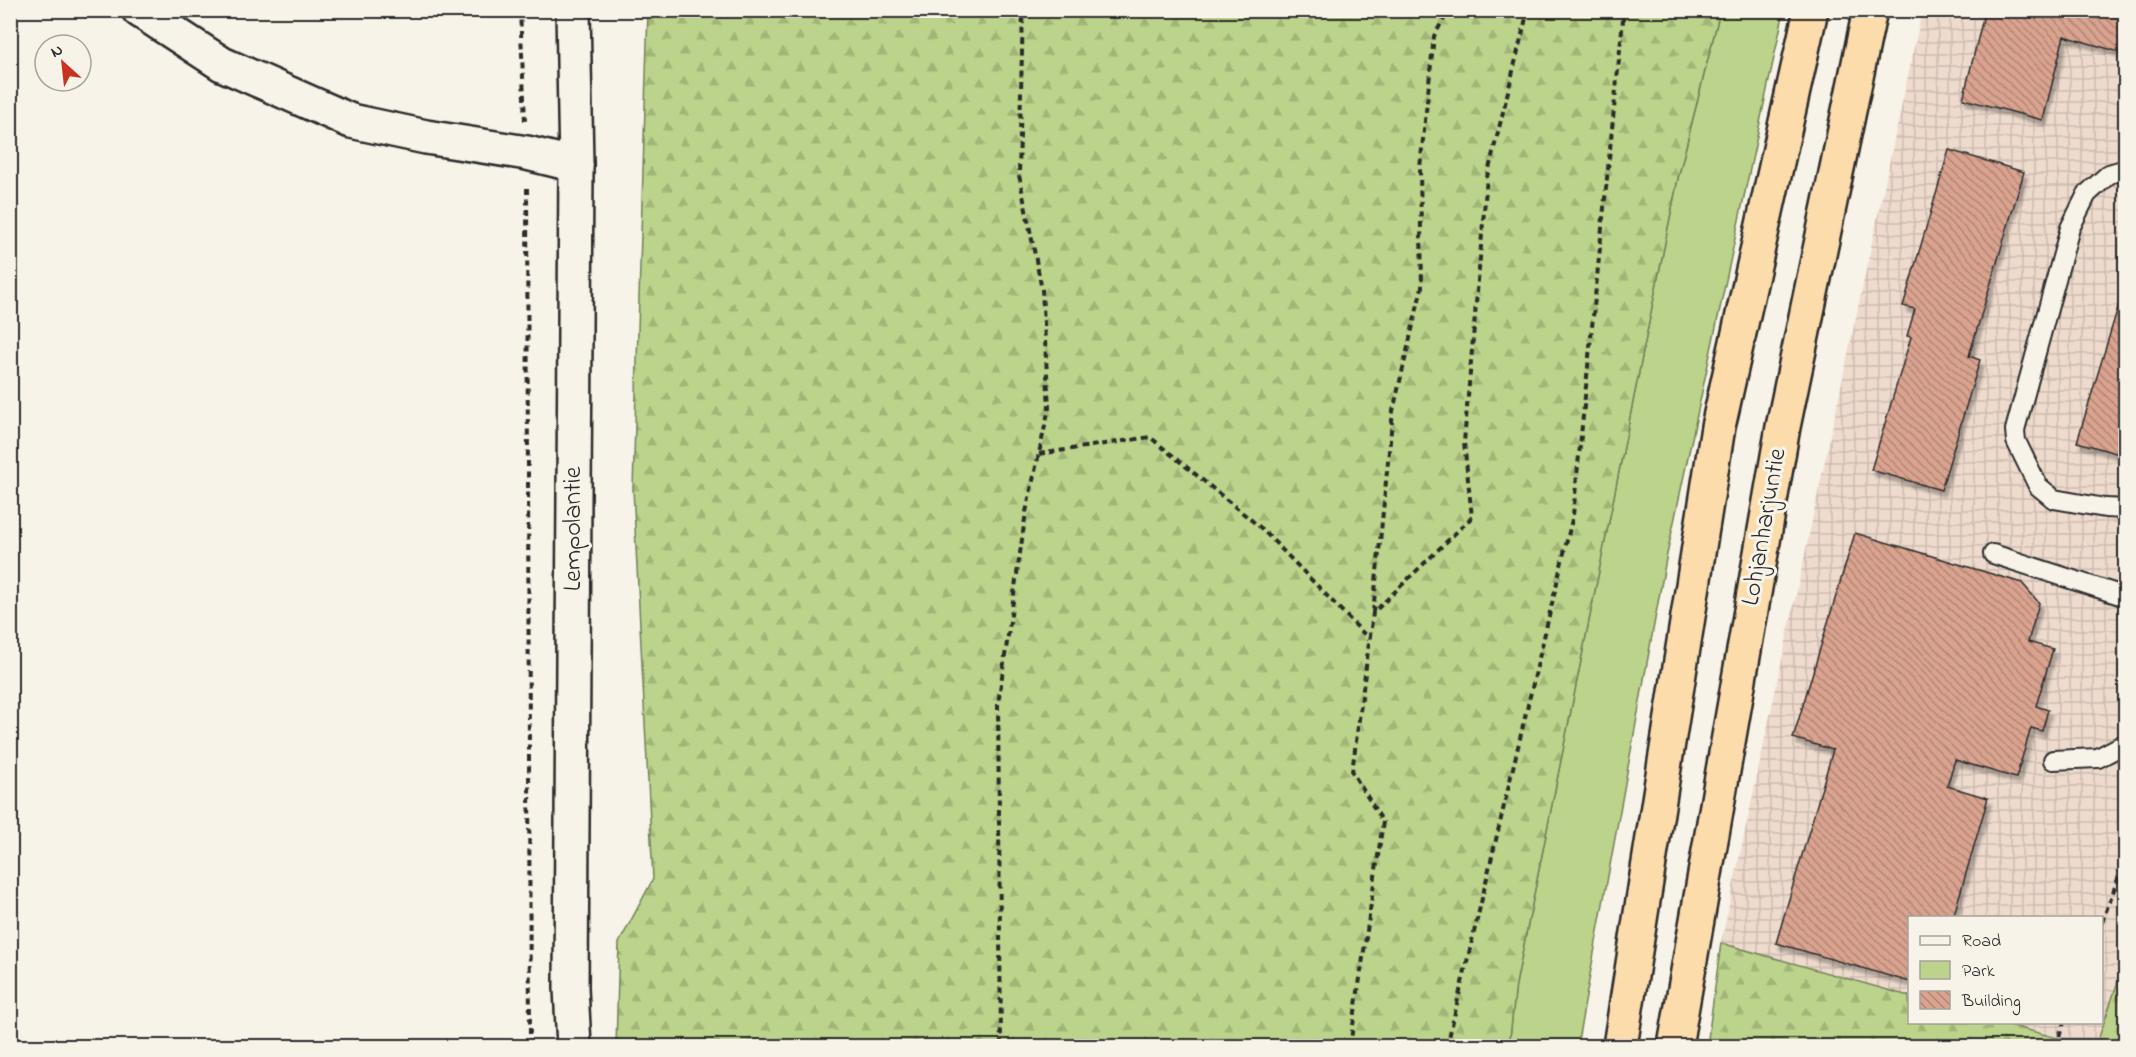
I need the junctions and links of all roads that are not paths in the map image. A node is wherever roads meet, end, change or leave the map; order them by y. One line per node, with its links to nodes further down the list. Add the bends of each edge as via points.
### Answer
1 (139, 10): 5 (street, via 222,64 351,122)
2 (573, 10): 5 (street, Lempolantie)
3 (1811, 10): 13 (highway, via 1718,427)
4 (1870, 10): 14 (highway, Lohjanharjuntie, via 1783,427)
5 (576, 165): 12 (street, Lempolantie, via 571,976)
6 (2126, 170): 7 (lane, via 2109,174 2097,183 2070,228 2015,430 2016,441 2038,486 2054,499)
7 (2126, 509)
8 (1993, 554): 9 (lane)
9 (2126, 597)
10 (2126, 743): 11 (lane, via 2098,758)
11 (2053, 760)
12 (574, 1047)
13 (1620, 1047)
14 (1675, 1047)

